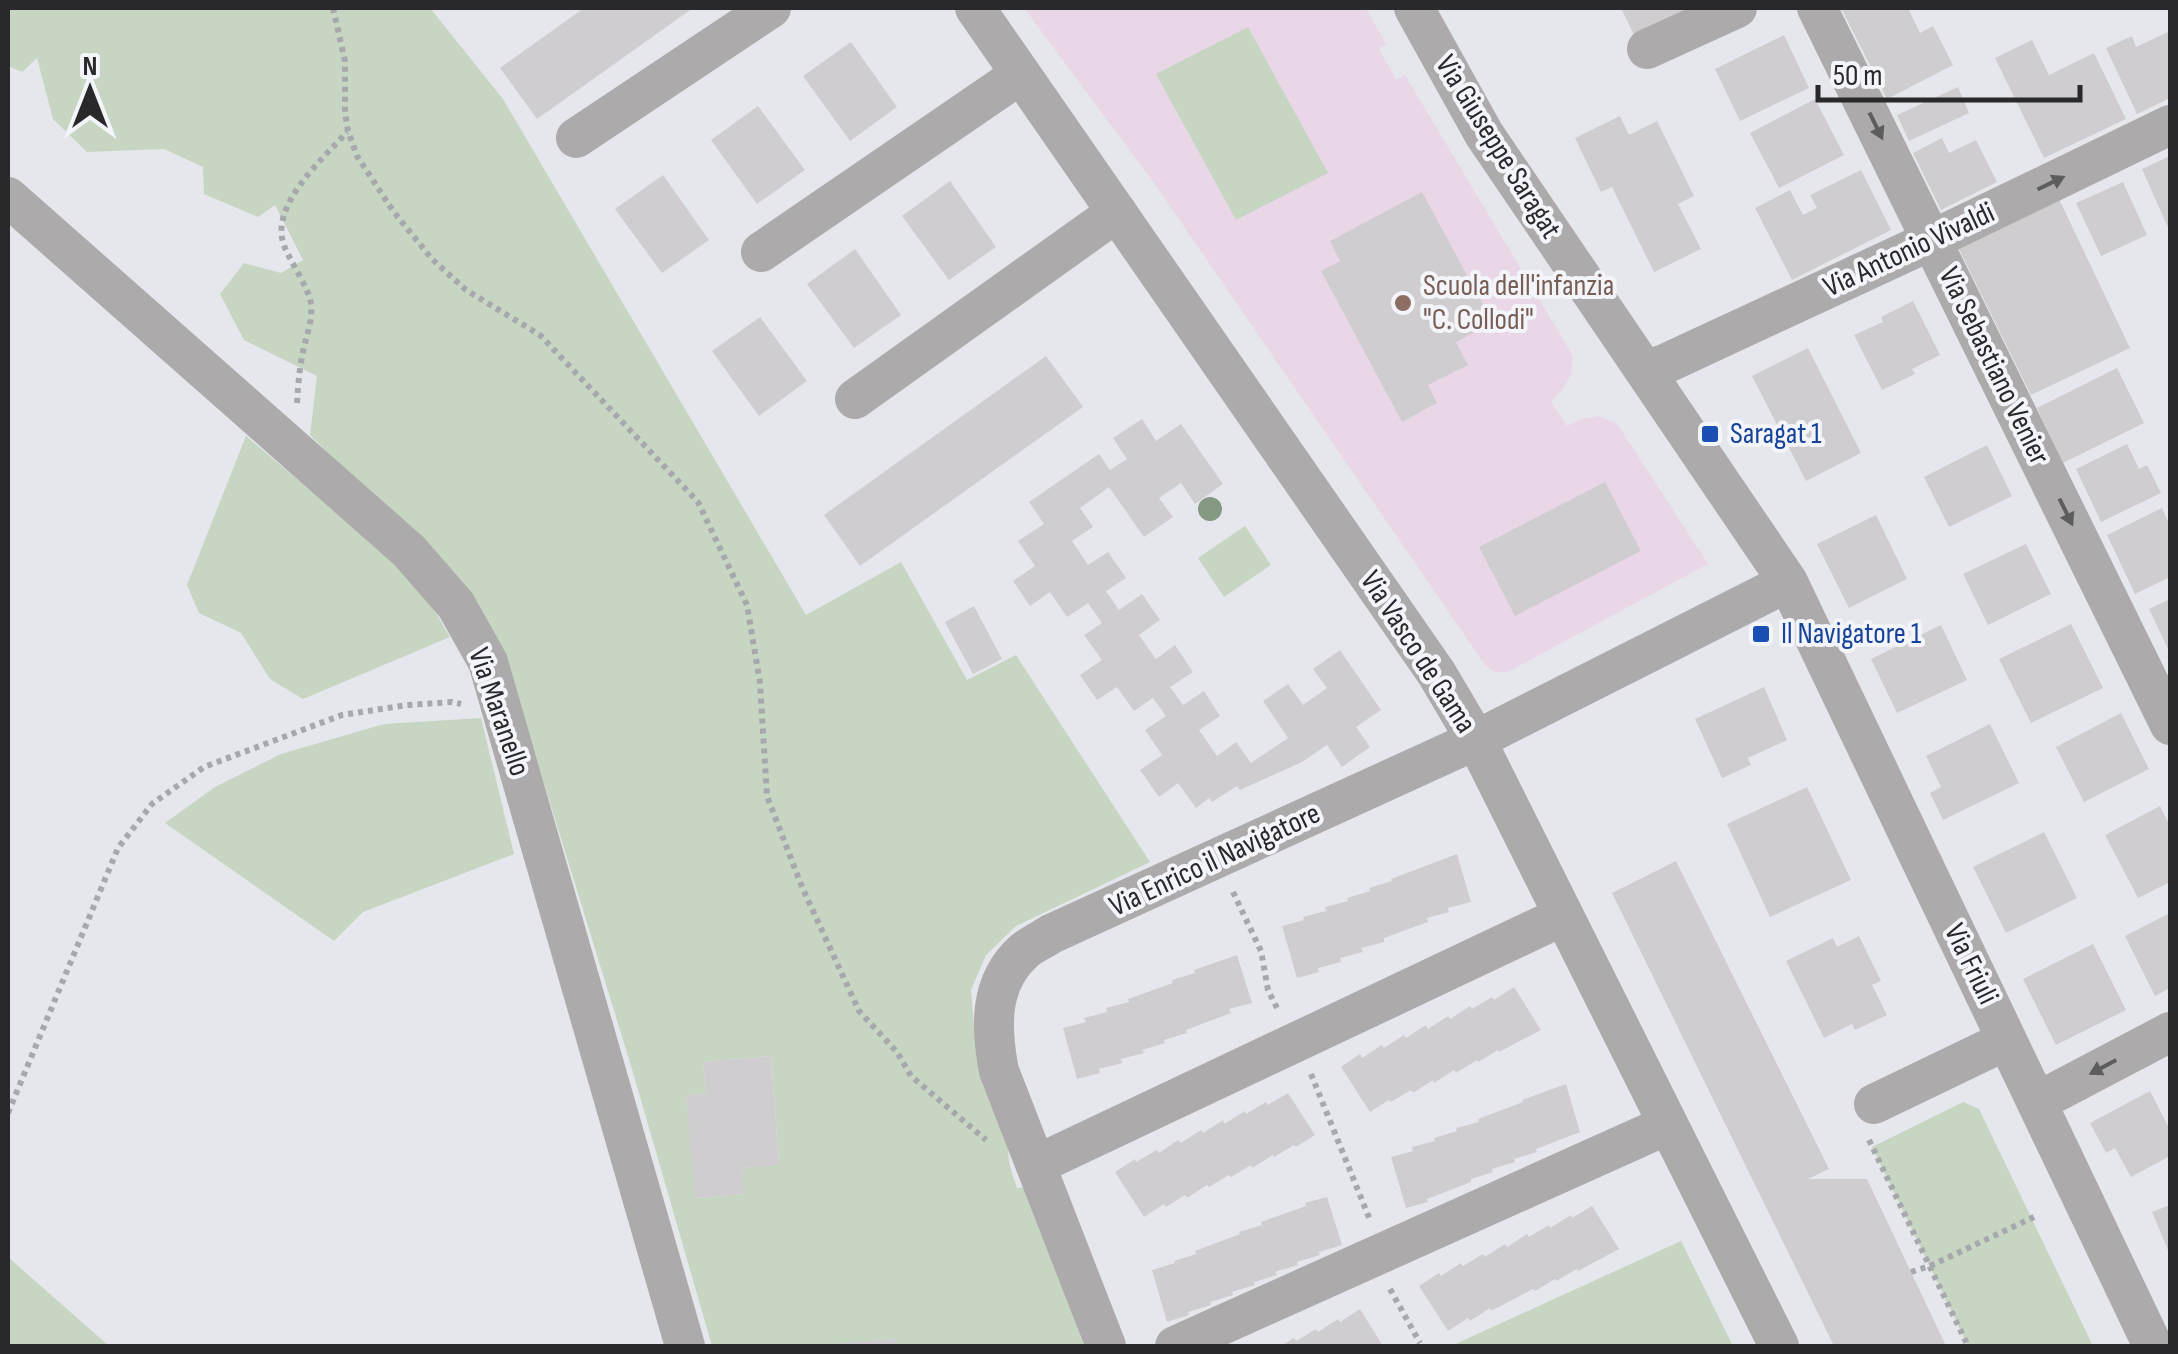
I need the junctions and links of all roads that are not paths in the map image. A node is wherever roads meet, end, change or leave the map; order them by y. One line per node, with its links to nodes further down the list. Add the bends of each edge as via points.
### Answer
1 (771, 8): 9 (street)
2 (974, 8): 7 (street, Via Vasco de Gama)
3 (1414, 8): 14 (street, Via Giuseppe Saragat, via 1484,134)
4 (1737, 8): 6 (street)
5 (1817, 8): 12 (street, Via Sebastiano Venier, one-way to 12)
6 (1647, 50)
7 (1020, 74): 11 (street, Via Vasco de Gama); 13 (street)
8 (2170, 125): 12 (street, Via Antonio Vivaldi, one-way to 8)
9 (576, 138)
10 (8, 198): 27 (street, Via Maranello, via 409,551 456,605 488,662)
11 (1117, 212): 15 (street); 18 (street, Via Vasco de Gama, via 1438,674)
12 (1932, 240): 14 (street, Via Antonio Vivaldi); 17 (street, Via Sebastiano Venier, one-way to 17)
13 (761, 252)
14 (1645, 371): 16 (street, Via Giuseppe Saragat)
15 (854, 399)
16 (1788, 582): 18 (street, Via Enrico il Navigatore); 21 (street, Via Friuli)
17 (2170, 726)
18 (1476, 740): 19 (street, Via Vasco de Gama); 25 (street, Via Enrico il Navigatore, via 1024,951 995,1001 992,1036)
19 (1563, 916): 24 (street, Via Vasco de Gama); 25 (street)
20 (2170, 1032): 22 (street, one-way to 22)
21 (2007, 1040): 22 (street, Via Friuli); 23 (street)
22 (2036, 1102): 26 (street, Via Friuli)
23 (1874, 1104)
24 (1667, 1124): 29 (street); 30 (street, Via Vasco de Gama)
25 (1036, 1165): 28 (street, Via Enrico il Navigatore)
26 (2157, 1334)
27 (686, 1346)
28 (1106, 1346)
29 (1176, 1346)
30 (1779, 1346)

